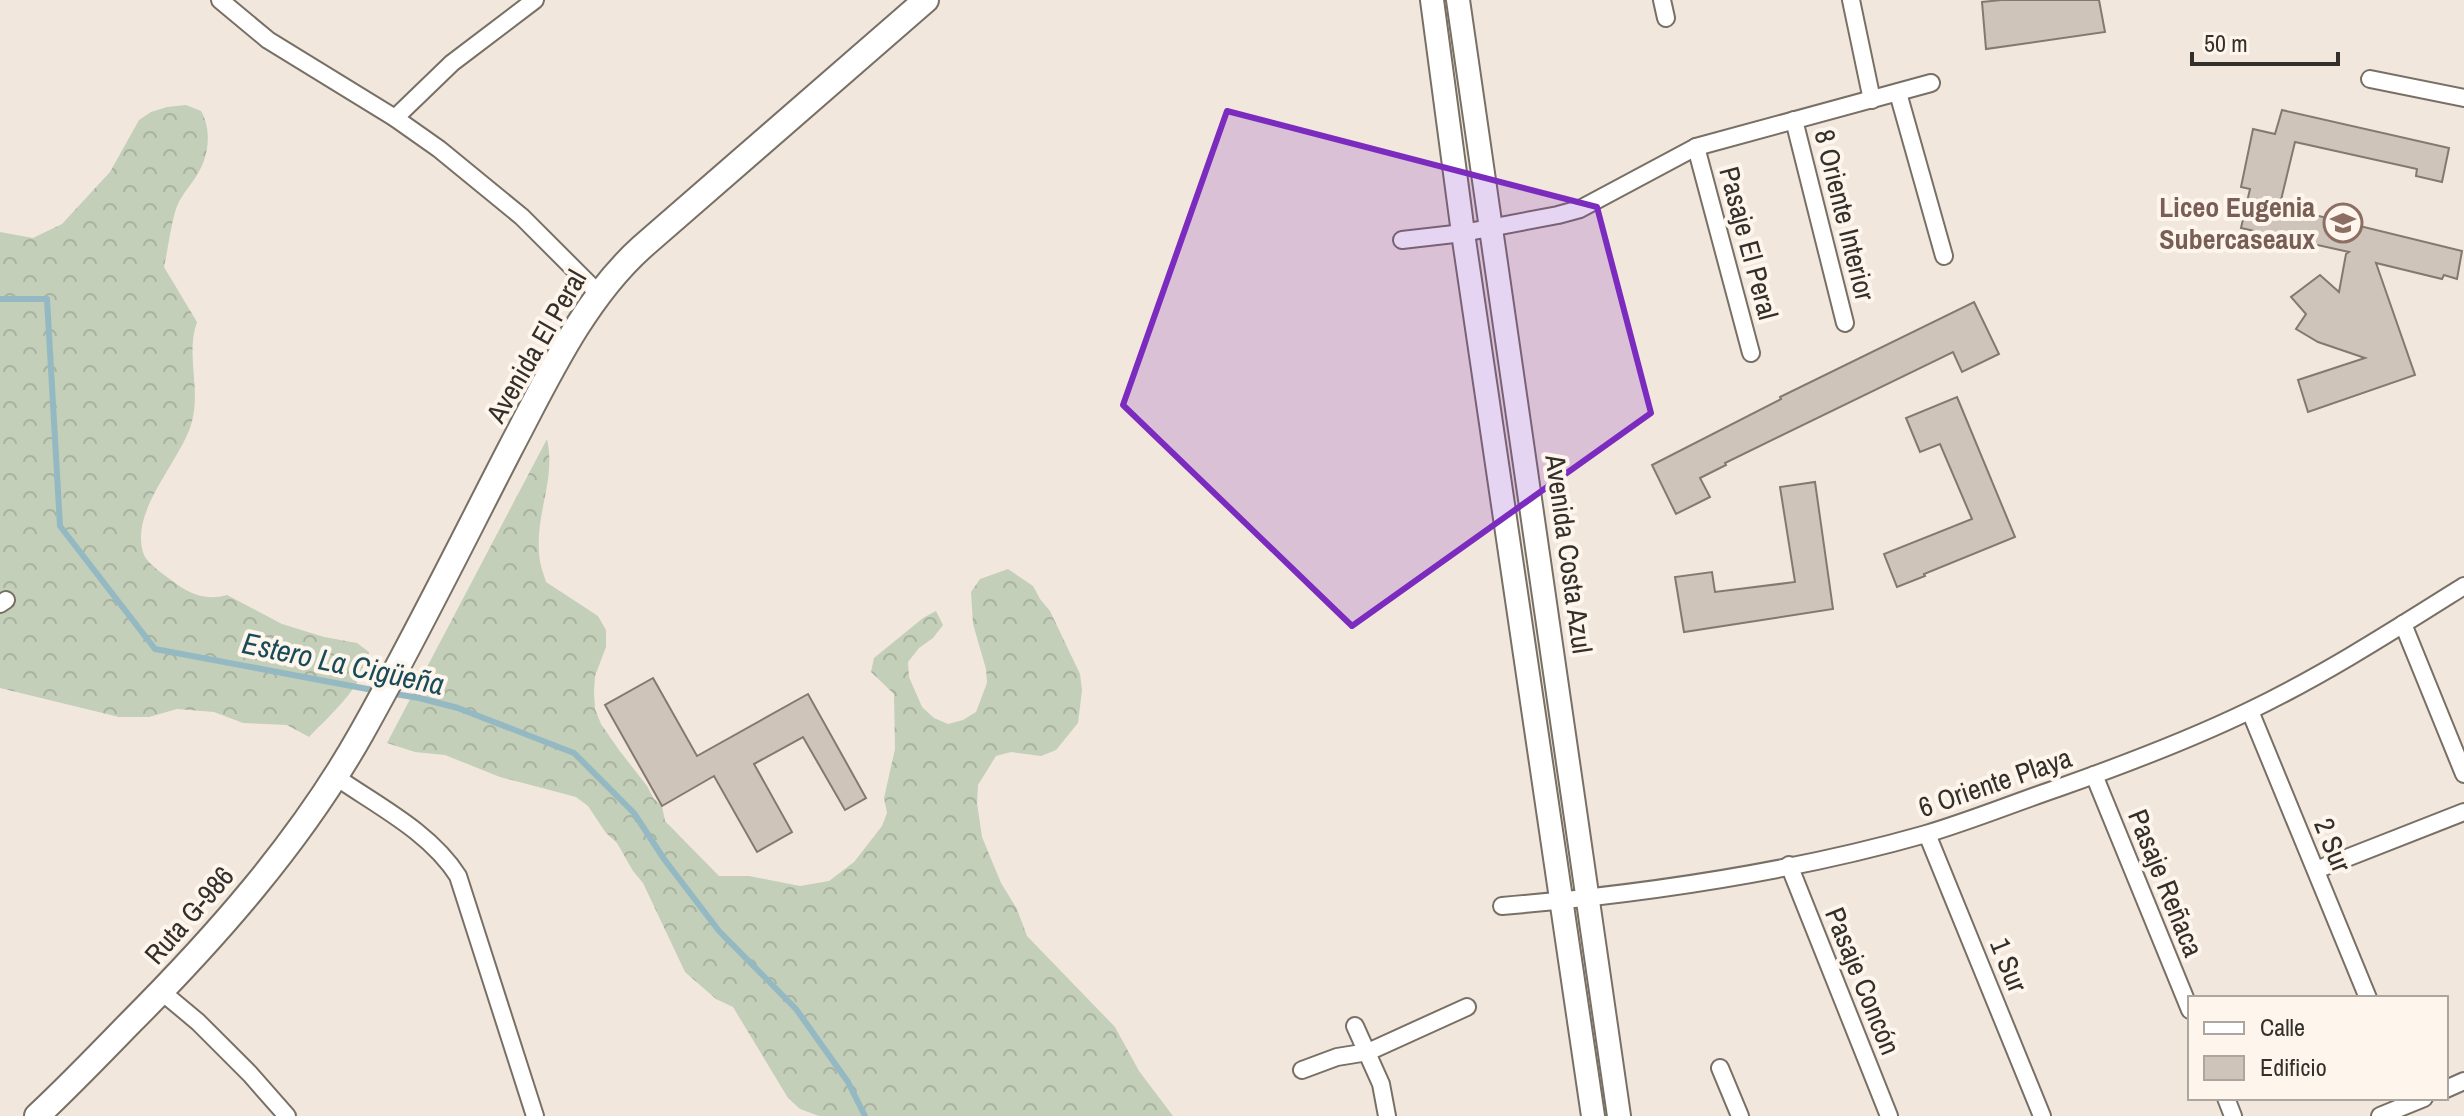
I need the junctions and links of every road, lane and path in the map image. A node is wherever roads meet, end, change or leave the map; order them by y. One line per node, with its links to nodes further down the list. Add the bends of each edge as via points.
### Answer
1 (220, 0): 14 (street, via 281,48)
2 (535, 0): 14 (street, via 452,63)
3 (926, 0): 21 (main road, Avenida El Peral, via 642,247)
4 (1432, 0): 18 (street, Avenida Costa Azul)
5 (1458, 0): 17 (street, Avenida Costa Azul)
6 (1662, 0): 8 (street)
7 (1851, 0): 13 (street)
8 (1666, 18)
9 (2370, 79): 12 (street)
10 (1931, 83): 11 (street)
11 (1898, 93): 13 (street); 20 (street)
12 (2464, 98)
13 (1872, 100): 15 (street)
14 (395, 118): 21 (street, via 482,182)
15 (1794, 120): 16 (street); 22 (street, 8 Oriente Interior)
16 (1696, 147): 17 (street, via 1580,209); 23 (street, Pasaje El Peral)
17 (1492, 228): 18 (street); 35 (street, Avenida Costa Azul)
18 (1463, 233): 19 (street); 36 (street, Avenida Costa Azul)
19 (1402, 240)
20 (1944, 256)
21 (598, 293): 27 (main road, Avenida El Peral)
22 (1845, 323)
23 (1751, 353)
24 (2464, 586): 25 (street, 6 Oriente Playa)
25 (2403, 624): 26 (street, 6 Oriente Playa); 28 (street)
26 (2250, 711): 29 (street, 6 Oriente Playa); 34 (street, 2 Sur)
27 (362, 733): 30 (main road, Ruta G-986)
28 (2464, 774)
29 (2094, 775): 32 (street, 6 Oriente Playa); 40 (street, Pasaje Reñaca)
30 (336, 777): 38 (main road, Ruta G-986, via 252,889); 49 (street, via 427,839 458,876)
31 (2464, 812): 34 (street)
32 (1927, 834): 33 (street, 6 Oriente Playa); 55 (street, 1 Sur)
33 (1789, 865): 35 (street, 6 Oriente Playa); 54 (street, Pasaje Concón)
34 (2316, 870): 39 (street, 2 Sur)
35 (1587, 897): 36 (street, 6 Oriente Playa); 52 (street, Avenida Costa Azul)
36 (1563, 901): 37 (street, 6 Oriente Playa); 51 (street, Avenida Costa Azul)
37 (1502, 906)
38 (162, 992): 47 (main road, Ruta G-986); 48 (street, via 198,1022)
39 (2367, 996)
40 (2188, 1005)
41 (1467, 1007): 43 (street)
42 (1355, 1026): 43 (street)
43 (1368, 1052): 45 (street); 50 (street)
44 (1720, 1068): 53 (street)
45 (1302, 1070)
46 (2415, 1104): 56 (street)
47 (37, 1116)
48 (287, 1116)
49 (535, 1116)
50 (1387, 1116)
51 (1593, 1116)
52 (1619, 1116)
53 (1740, 1116)
54 (1889, 1116)
55 (2042, 1116)
56 (2380, 1116)

